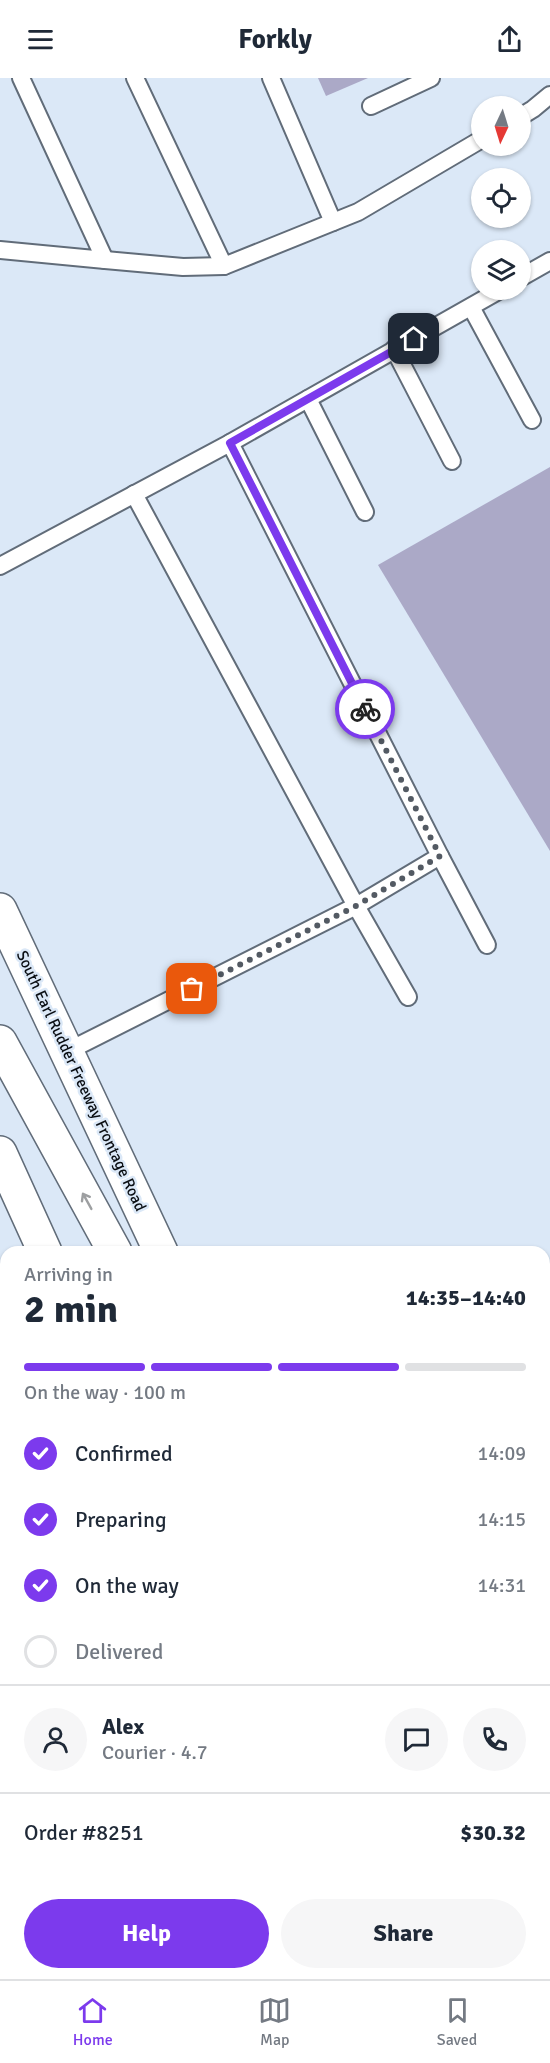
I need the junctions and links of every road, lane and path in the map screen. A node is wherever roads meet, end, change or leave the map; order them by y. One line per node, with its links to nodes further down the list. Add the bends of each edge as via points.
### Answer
1 (21, 78): 11 (lane)
2 (135, 78): 13 (lane)
3 (271, 78): 9 (lane)
4 (430, 78): 6 (lane)
5 (550, 95): 7 (lane)
6 (371, 106)
7 (531, 110)
8 (471, 146): 9 (lane, via 358,212)
9 (333, 222): 13 (lane)
10 (0, 250): 11 (lane)
11 (105, 260): 13 (lane, via 183,267)
12 (549, 263): 14 (lane)
13 (224, 266)
14 (531, 272)
15 (483, 300): 16 (lane)
16 (471, 307): 17 (lane); 19 (lane)
17 (394, 350): 18 (lane); 21 (lane)
18 (308, 399): 20 (lane); 23 (lane)
19 (532, 420)
20 (230, 443): 22 (lane); 25 (lane)
21 (452, 461)
22 (134, 494): 24 (lane); 26 (lane)
23 (364, 512)
24 (0, 566)
25 (440, 856): 26 (lane); 28 (lane)
26 (356, 906): 29 (lane); 31 (lane)
27 (0, 910): 31 (main road, South Earl Rudder Freeway Frontage Road)
28 (487, 945)
29 (408, 997)
30 (0, 1042): 34 (main road, one-way to 30)
31 (68, 1051): 35 (main road, South Earl Rudder Freeway Frontage Road)
32 (0, 1153): 33 (main road)
33 (42, 1246)
34 (112, 1246)
35 (158, 1246)

